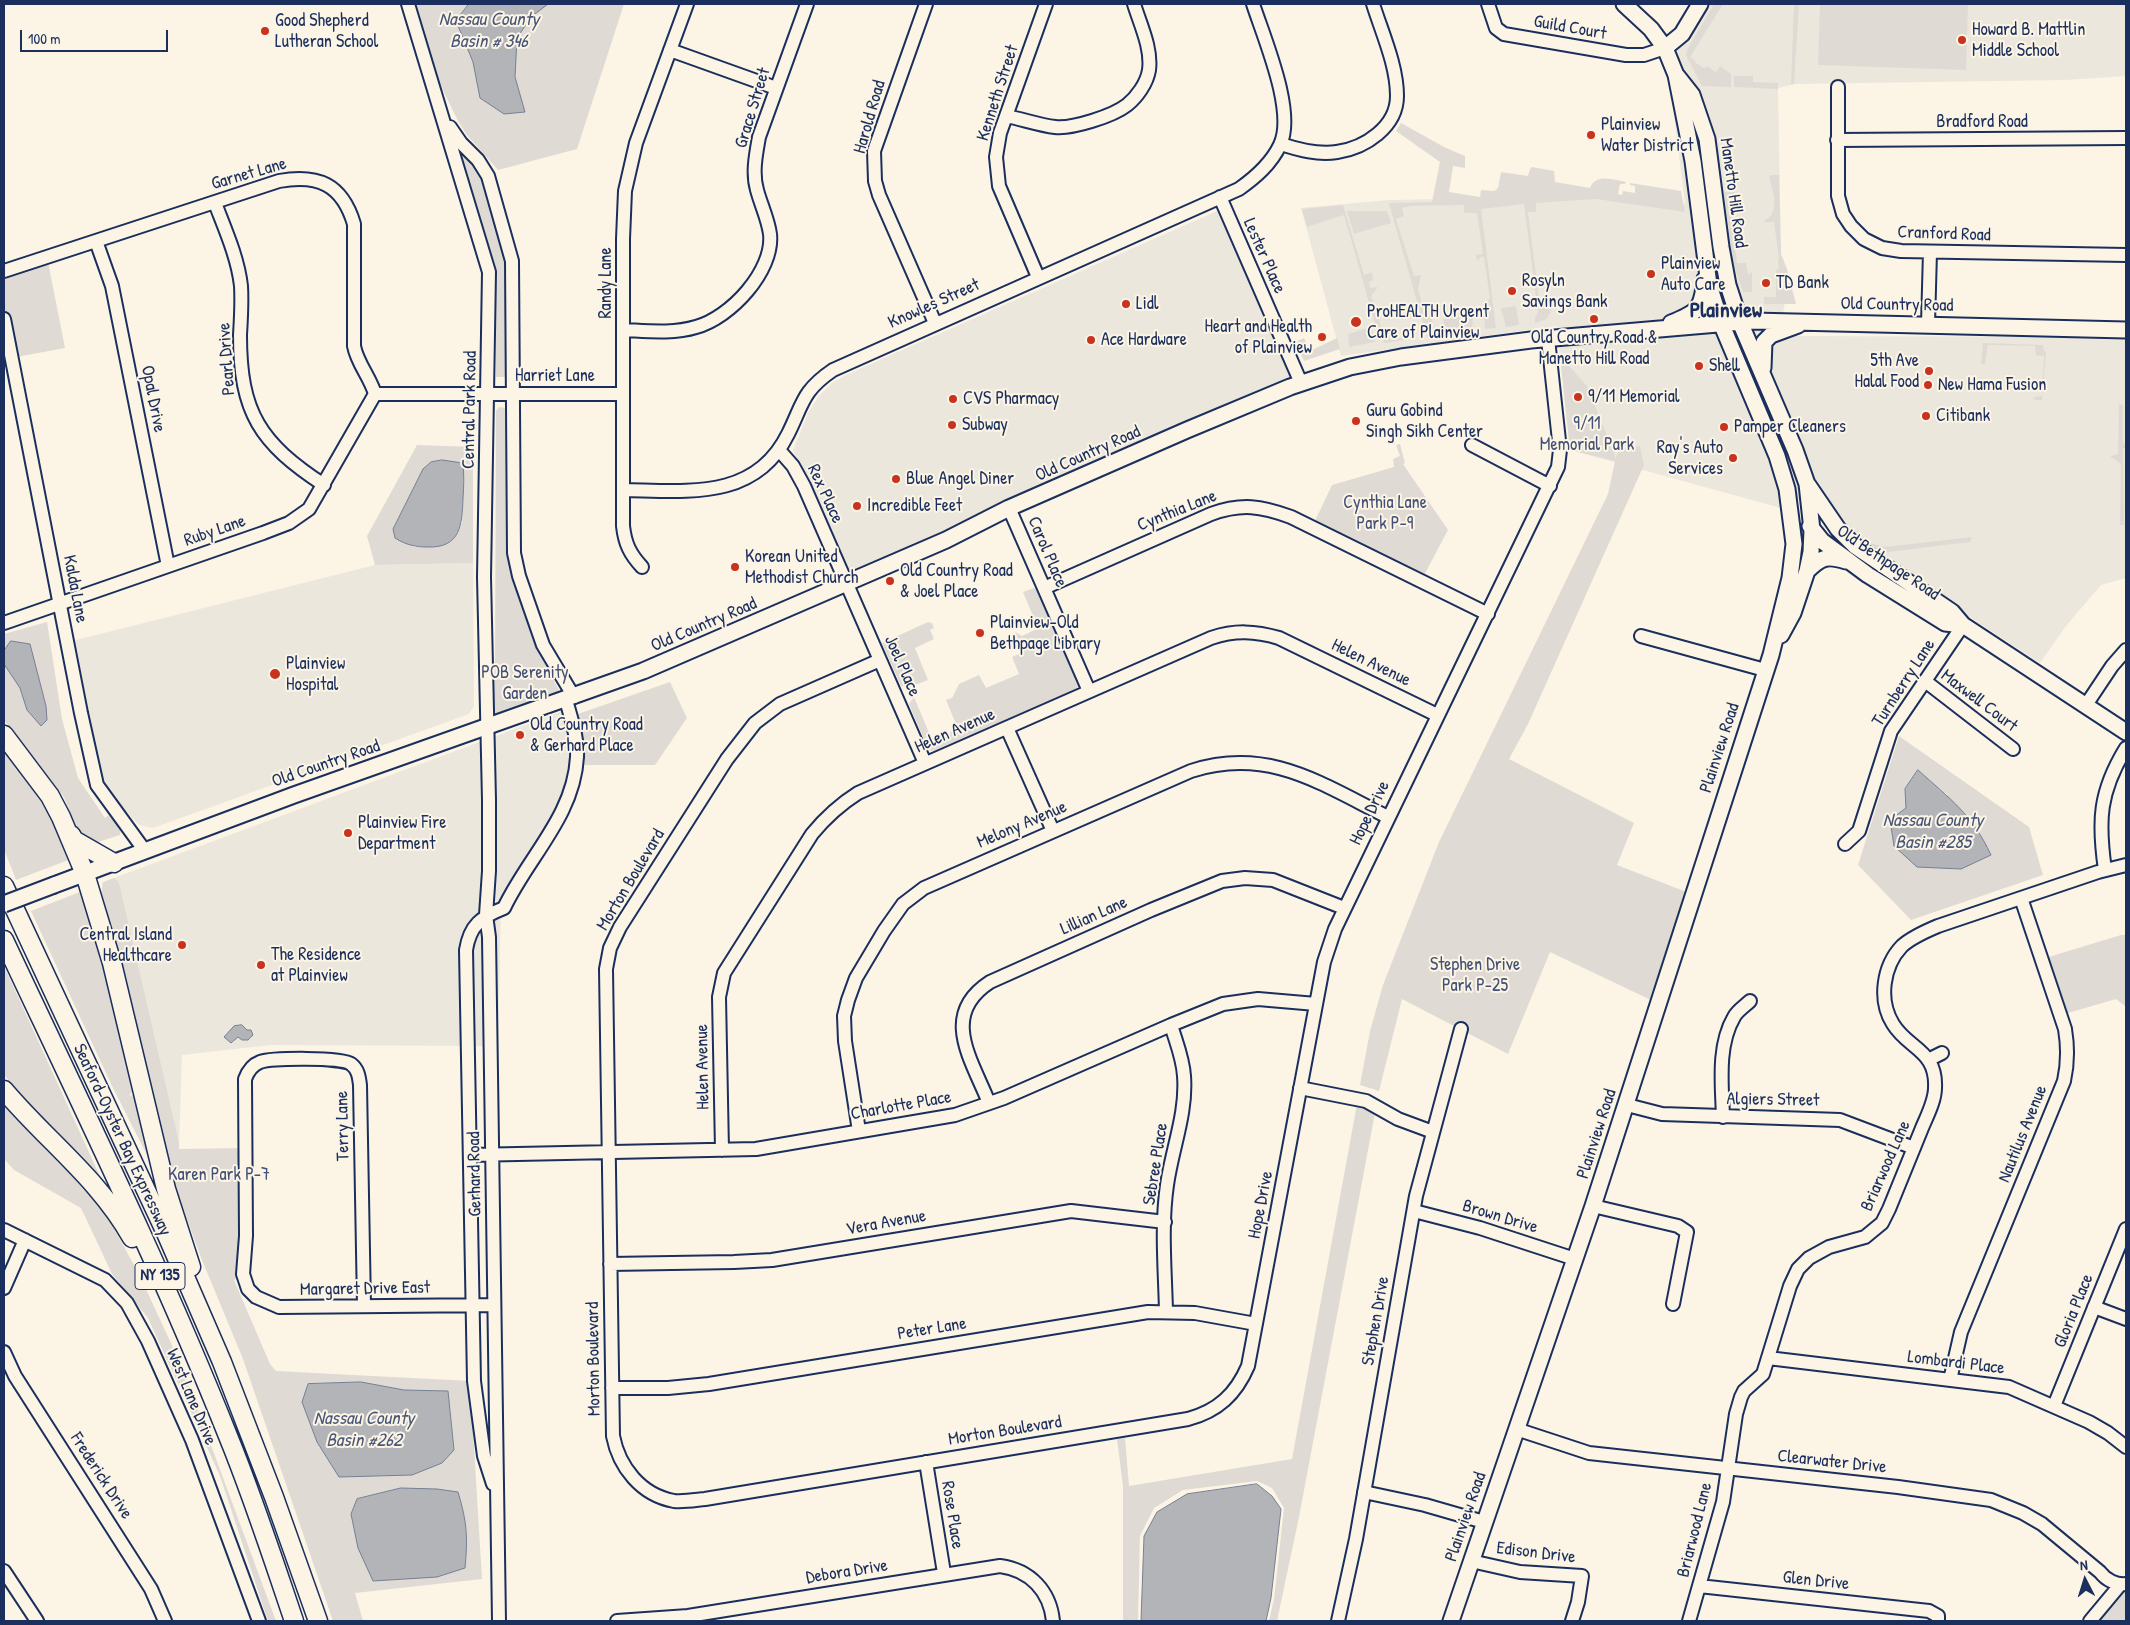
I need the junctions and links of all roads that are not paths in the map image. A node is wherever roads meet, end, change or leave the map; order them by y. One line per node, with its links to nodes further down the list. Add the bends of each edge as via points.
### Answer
1 (408, 4): 17 (street, Central Park Road)
2 (687, 4): 13 (street, Randy Lane)
3 (807, 4): 16 (street, Grace Street)
4 (926, 4): 35 (street, Harold Road, via 881,128 873,163 879,195)
5 (1046, 4): 18 (street, Kenneth Street)
6 (1134, 4): 18 (street, via 1148,50 1149,70 1140,92 1128,104 1120,110 1070,126 1056,127)
7 (1254, 4): 21 (street, via 1282,98 1285,125)
8 (1373, 4): 21 (street, via 1397,83 1397,99 1389,120 1373,138 1357,147 1337,152 1312,152)
9 (1488, 4): 12 (street, Guild Court, via 1496,28 1504,34 1626,55 1644,55)
10 (1624, 4): 12 (main road, Manetto Hill Road)
11 (1700, 4): 12 (main road, via 1682,34)
12 (1665, 48): 14 (main road, Manetto Hill Road)
13 (670, 50): 16 (street); 38 (street, Randy Lane, via 636,144 625,191)
14 (1676, 75): 22 (main road, Manetto Hill Road, via 1692,95 1698,111 1707,139); 23 (main road, Manetto Hill Road)
15 (1838, 87): 20 (street, Cranford Road)
16 (776, 88): 38 (street, Grace Street, via 755,158 756,188 770,235 770,248 759,276 723,314 698,327 668,331)
17 (438, 102): 45 (street, Central Park Road, via 489,272); 46 (street, Central Park Road, via 461,144 478,160 488,176 512,261)
18 (1006, 116): 31 (street, Kenneth Street, via 997,151 1000,186)
19 (2126, 138): 20 (street, Bradford Road)
20 (1837, 140): 27 (street, Cranford Road, via 1838,196 1843,214 1851,226 1864,239 1882,248)
21 (1281, 144): 24 (street, Knowles Street, via 1257,177)
22 (1714, 184): 23 (main road); 33 (main road, Manetto Hill Road, via 1728,285)
23 (1696, 186): 29 (main road, Manetto Hill Road)
24 (1220, 197): 31 (street, Knowles Street); 43 (street, Lester Place)
25 (215, 203): 26 (street, Garnet Lane); 44 (street, Garnet Lane, via 279,181 305,177 332,187 341,196 350,209 354,224 355,355); 53 (street, Pearl Drive, via 241,285 243,382 247,400 269,441 296,467)
26 (96, 241): 30 (street, Garnet Lane); 62 (street, Opal Drive, via 112,286)
27 (1930, 252): 28 (street, Cranford Road); 37 (street)
28 (2126, 255)
29 (1706, 265): 36 (main road, Manetto Hill Road); 39 (main road, via 1703,300 1692,314)
30 (4, 271)
31 (1038, 277): 35 (street, Knowles Street)
32 (4, 319): 67 (street, Kalda Lane)
33 (1740, 322): 34 (main road, Old Country Road); 36 (main road, Old Country Road); 42 (main road, Plainview Road)
34 (1808, 322): 37 (main road, Old Country Road); 42 (main road, via 1771,335 1764,342)
35 (935, 323): 49 (street, Knowles Street, via 853,359 820,379 800,403)
36 (1721, 323): 39 (main road, Old Country Road); 51 (main road, Plainview Road)
37 (1928, 324): 40 (main road, Old Country Road)
38 (623, 330): 47 (street, Randy Lane)
39 (1653, 330): 41 (main road, Old Country Road)
40 (2126, 330)
41 (1548, 338): 43 (main road, Old Country Road, via 1385,360); 54 (street, Hope Drive, via 1560,450 1558,467)
42 (1764, 379): 50 (main road, Plainview Road)
43 (1301, 383): 57 (main road, Old Country Road)
44 (375, 394): 45 (street); 53 (street, Ruby Lane)
45 (488, 394): 46 (street, Harriet Lane); 81 (street, Central Park Road, via 484,577)
46 (513, 394): 47 (street, Harriet Lane); 78 (street, Central Park Road, via 514,553 543,645)
47 (622, 394): 56 (street, Randy Lane)
48 (1472, 445): 54 (street)
49 (779, 450): 56 (street, Knowles Street, via 768,465 745,480 724,487 694,491); 65 (street, Rex Place, via 804,486)
50 (1795, 450): 51 (main road); 52 (main road, Plainview Road)
51 (1777, 456): 55 (main road, Plainview Road)
52 (1807, 484): 58 (main road, Plainview Road); 60 (main road, Old Bethpage Road, via 1838,529)
53 (324, 486): 62 (street, Ruby Lane, via 309,509 289,523)
54 (1550, 486): 68 (street, Hope Drive)
55 (1787, 489): 58 (main road, Old Bethpage Road); 59 (main road, Plainview Road)
56 (623, 490): 63 (street, Randy Lane, via 624,541)
57 (1009, 508): 65 (main road, Old Country Road); 66 (street, Carol Place)
58 (1812, 530): 59 (main road); 60 (main road, via 1825,531); 61 (main road, Old Bethpage Road); 64 (main road, Plainview Road)
59 (1794, 544): 73 (main road, Plainview Road, via 1790,578)
60 (1855, 546): 70 (main road, Old Bethpage Road, via 1952,612)
61 (1852, 563): 64 (main road, via 1829,558 1818,560); 70 (main road, Old Bethpage Road, via 1945,623)
62 (168, 566): 67 (street, Ruby Lane)
63 (642, 567)
64 (1807, 571): 73 (main road, Plainview Road, via 1793,613)
65 (847, 584): 74 (street, Joel Place); 78 (main road, Old Country Road, via 692,652)
66 (1044, 588): 68 (street, Cynthia Lane, via 1211,514 1249,506 1267,508 1291,517); 77 (street, Carol Place)
67 (60, 604): 69 (street, Ruby Lane); 92 (street, Kalda Lane, via 97,785)
68 (1488, 614): 80 (street, Hope Drive)
69 (4, 623)
70 (1963, 624): 76 (street, Turnberry Lane); 79 (main road, Old Bethpage Road)
71 (1641, 636): 75 (street)
72 (2126, 650): 79 (street)
73 (1771, 655): 75 (main road, Plainview Road)
74 (880, 660): 87 (street, Joel Place); 119 (street, Morton Boulevard, via 780,704 755,723 727,759 620,927 610,948 606,969)
75 (1765, 670): 113 (main road, Plainview Road)
76 (1924, 682): 86 (street, Maxwell Court); 91 (street, Turnberry Lane, via 1891,731 1859,831)
77 (1089, 691): 80 (street, Helen Avenue, via 1211,638 1246,631 1279,638); 82 (street, Helen Avenue)
78 (570, 699): 81 (main road, Old Country Road); 101 (street, Central Park Road, via 577,755 569,800 504,908)
79 (2086, 705): 83 (main road, Old Bethpage Road)
80 (1437, 715): 88 (street, Hope Drive)
81 (487, 726): 92 (main road, Old Country Road); 101 (street, Gerhard Road, via 489,871)
82 (1007, 728): 87 (street, Helen Avenue); 90 (street)
83 (2126, 732)
84 (4, 735): 89 (highway, via 50,796)
85 (2126, 748): 95 (street, via 2103,804 2100,825)
86 (2013, 749)
87 (925, 763): 118 (street, Helen Avenue, via 858,793 828,815 812,834 724,973 719,997)
88 (1388, 816): 90 (street, Melony Avenue, via 1294,772 1260,763 1230,762 1191,770); 100 (street, Hope Drive)
89 (63, 821): 93 (highway, via 74,840); 96 (highway)
90 (1053, 831): 115 (street, Melony Avenue, via 924,888 904,904 884,931 856,978 844,1016)
91 (1845, 844)
92 (145, 852): 93 (main road, Old Country Road)
93 (114, 863): 96 (main road, Old Country Road)
94 (2126, 865): 95 (street, Briarwood Lane)
95 (2105, 870): 98 (street, Briarwood Lane)
96 (85, 874): 99 (main road, Old Country Road, bridge); 141 (highway, via 112,963 166,1190)
97 (4, 886): 141 (highway, Seaford-Oyster Bay Expressway / NY 135, via 166,1233)
98 (2022, 898): 108 (street, Briarwood Lane, via 1922,932 1902,946 1892,960 1884,986 1888,1015 1899,1032); 143 (street, Nautilus Avenue, via 2065,1029 2068,1066 1962,1332)
99 (4, 904)
100 (1344, 908): 104 (street, Hope Drive, via 1324,962); 112 (street, Lillian Lane, via 1273,880 1246,878 1222,881 990,982 970,998 962,1025)
101 (486, 915): 120 (street, Gerhard Road); 121 (street, via 469,936 466,950)
102 (4, 940): 142 (highway, Seaford-Oyster Bay Expressway / NY 135)
103 (1750, 1001): 114 (street, via 1734,1015 1726,1034)
104 (1316, 1004): 105 (street, Charlotte Place, via 1240,1001); 110 (street, Hope Drive)
105 (1171, 1025): 112 (street, Charlotte Place); 124 (street, Sebree Place, via 1182,1061 1184,1088 1167,1187)
106 (1461, 1029): 116 (street, Stephen Drive)
107 (1942, 1053): 108 (street)
108 (1928, 1060): 117 (street, Briarwood Lane, via 1934,1072 1935,1089)
109 (245, 1078): 134 (street, Margaret Drive East, via 246,1236 243,1274 248,1289 256,1297 280,1308); 134 (street, Terry Lane, via 252,1066 271,1060 337,1059 353,1065 358,1072)
110 (1300, 1088): 116 (street, via 1366,1101 1398,1119); 138 (street, Hope Drive)
111 (4, 1090): 142 (highway, via 104,1196 121,1219)
112 (989, 1103): 115 (street, Charlotte Place, via 955,1115)
113 (1627, 1104): 114 (street, Algiers Street, via 1662,1114); 122 (main road, Plainview Road)
114 (1722, 1116): 117 (street, Algiers Street, via 1840,1120)
115 (860, 1132): 118 (street, Charlotte Place, via 756,1149)
116 (1433, 1132): 123 (street, Stephen Drive)
117 (1914, 1148): 140 (street, Briarwood Lane, via 1882,1223 1865,1237 1829,1247 1809,1258 1798,1269)
118 (722, 1150): 119 (street, Charlotte Place)
119 (609, 1152): 120 (street, Charlotte Place); 129 (street, Morton Boulevard)
120 (493, 1154): 121 (street, Charlotte Place); 133 (street, Gerhard Road)
121 (470, 1155): 131 (street)
122 (1593, 1206): 128 (main road, Plainview Road); 132 (street, via 1678,1226 1687,1232)
123 (1414, 1211): 128 (street, Brown Drive, via 1480,1228); 150 (street, Stephen Drive)
124 (1165, 1222): 129 (street, Vera Avenue, via 1071,1211 772,1260); 136 (street, Sebree Place)
125 (2126, 1228): 135 (street, Gloria Place)
126 (4, 1230): 127 (street, West Lane Drive)
127 (25, 1240): 130 (street); 160 (street, West Lane Drive, via 105,1280 138,1320 192,1440)
128 (1575, 1259): 146 (main road, Plainview Road)
129 (610, 1264): 144 (street, Morton Boulevard)
130 (4, 1288)
131 (473, 1304): 133 (street, Margaret Drive East); 134 (street, Margaret Drive East); 151 (street, via 474,1381 484,1456)
132 (1673, 1304)
133 (494, 1305): 151 (street, Gerhard Road)
134 (364, 1306)
135 (2094, 1307): 137 (street); 145 (street, Gloria Place)
136 (1166, 1311): 138 (street, Peter Lane, via 1195,1312); 144 (street, Peter Lane, via 1128,1314 710,1384)
137 (2126, 1319)
138 (1256, 1324): 148 (street, Morton Boulevard, via 1248,1366 1241,1382 1221,1405 1201,1416)
139 (4, 1352): 159 (street, Frederick Drive, via 15,1376 151,1589)
140 (1768, 1358): 143 (street, Lombardi Place); 149 (street, Briarwood Lane, via 1763,1374 1744,1391 1741,1398)
141 (222, 1362): 162 (highway, Seaford-Oyster Bay Expressway / NY 135)
142 (202, 1371): 161 (highway, Seaford-Oyster Bay Expressway / NY 135, via 248,1488)
143 (1950, 1380): 145 (street, Lombardi Place, via 2009,1387)
144 (612, 1388): 148 (street, Morton Boulevard, via 614,1436 622,1464 645,1488 674,1500 705,1499)
145 (2054, 1406): 147 (street, Lombardi Place, via 2108,1432)
146 (1516, 1429): 149 (street, Clearwater Drive, via 1589,1453); 152 (main road, Plainview Road)
147 (2126, 1447)
148 (926, 1462): 155 (street, Rose Place)
149 (1728, 1468): 156 (street, Clearwater Drive, via 1991,1500 2042,1524 2105,1579); 157 (street, Briarwood Lane, via 1723,1502)
150 (1364, 1492): 152 (street); 167 (street, Stephen Drive)
151 (497, 1498): 163 (street, Gerhard Road)
152 (1484, 1522): 153 (main road, Plainview Road)
153 (1471, 1561): 168 (main road, Plainview Road); 169 (street, Edison Drive, via 1520,1572 1582,1576)
154 (4, 1571): 158 (street)
155 (944, 1573): 165 (street, Debora Drive, via 688,1616); 166 (street, Debora Drive, via 987,1566 1012,1567 1035,1581 1045,1592)
156 (2123, 1584): 172 (street)
157 (1698, 1586): 170 (street, Briarwood Lane); 171 (street, Glen Drive, via 1929,1611 1938,1616)
158 (37, 1621)
159 (165, 1621)
160 (259, 1621)
161 (294, 1621)
162 (318, 1621)
163 (499, 1621)
164 (616, 1621): 165 (street, Debora Drive)
165 (640, 1621)
166 (1053, 1621)
167 (1338, 1621)
168 (1450, 1621)
169 (1572, 1621)
170 (1689, 1621)
171 (1938, 1621)
172 (2090, 1621)

